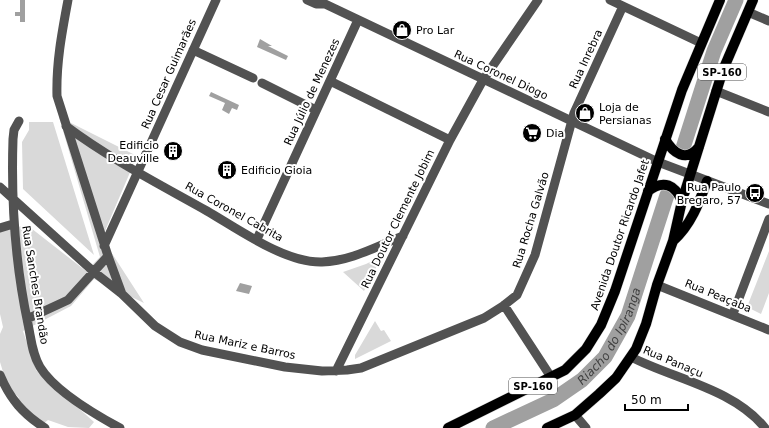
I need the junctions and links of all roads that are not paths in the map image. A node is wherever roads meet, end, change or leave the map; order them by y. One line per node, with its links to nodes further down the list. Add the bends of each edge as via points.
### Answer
1 (68, 0): 26 (street, Rua Mariz e Barros, via 56,73 57,96)
2 (216, 0): 16 (street, Rua Cesar Guimarães)
3 (307, 0): 9 (street, Rua Coronel Diogo, via 316,4)
4 (339, 0): 11 (street)
5 (538, 0): 18 (street, Rua Doutor Clemente Jobim)
6 (610, 0): 10 (street)
7 (720, 0): 15 (main road, Avenida Doutor Ricardo Jafet / SP-160)
8 (753, 0): 12 (main road, SP-160)
9 (323, 2): 11 (street, Rua Coronel Diogo)
10 (623, 6): 15 (street); 25 (street, Rua Inrebra, via 574,113)
11 (335, 9): 13 (street, Rua Coronel Diogo)
12 (748, 12): 14 (street); 21 (main road, SP-160)
13 (358, 20): 18 (street, Rua Coronel Diogo); 19 (street, Rua Júlio de Menezes)
14 (769, 21)
15 (702, 42): 27 (main road, Avenida Doutor Ricardo Jafet / SP-160)
16 (193, 50): 17 (street); 31 (street, Rua Cesar Guimarães)
17 (252, 78)
18 (483, 80): 25 (street, Rua Coronel Diogo); 28 (street, Rua Doutor Clemente Jobim)
19 (330, 81): 22 (street, Rua Júlio de Menezes); 28 (street)
20 (262, 84): 22 (street)
21 (716, 91): 23 (street); 29 (main road, SP-160)
22 (316, 110): 43 (street, Rua Júlio de Menezes)
23 (769, 112)
24 (19, 121): 36 (street, Rua Sanches Brandão, via 13,134)
25 (572, 123): 30 (street, Rua Coronel Diogo); 50 (street, Rua Rocha Galvão, via 535,255 517,294)
26 (66, 126): 31 (street, Rua Coronel Cabrita); 45 (street, Rua Mariz e Barros)
27 (665, 139): 29 (main road, via 672,151 682,155 692,153); 30 (main road, Avenida Doutor Ricardo Jafet / SP-160)
28 (450, 140): 42 (street, Rua Doutor Clemente Jobim)
29 (700, 146): 32 (main road, SP-160)
30 (662, 164): 32 (street, Rua Coronel Diogo); 35 (main road, Avenida Doutor Ricardo Jafet / SP-160)
31 (138, 172): 43 (street, Rua Coronel Cabrita); 45 (street, Rua Cesar Guimarães)
32 (690, 175): 33 (street, Rua Coronel Diogo); 37 (main road, SP-160)
33 (707, 181): 38 (street, Rua Coronel Diogo); 44 (main road, via 693,215 683,232)
34 (0, 187): 36 (street)
35 (648, 191): 37 (main road, via 659,185 669,186 678,191); 57 (main road, Avenida Doutor Ricardo Jafet / SP-160, via 601,325 586,349 564,370)
36 (14, 200): 40 (street, Rua Sanches Brandão); 47 (street)
37 (682, 201): 44 (main road, SP-160)
38 (769, 204)
39 (769, 219): 51 (street)
40 (14, 224): 41 (street); 52 (street, Rua Sanches Brandão)
41 (0, 228)
42 (403, 236): 43 (street, Rua Coronel Cabrita, via 344,259 322,262 302,259); 55 (street, Rua Doutor Clemente Jobim)
43 (257, 239)
44 (673, 241): 48 (main road, SP-160)
45 (104, 246): 46 (street, Rua Mariz e Barros)
46 (108, 256): 47 (street); 49 (street, Rua Mariz e Barros)
47 (94, 272): 49 (street); 52 (street, via 68,300)
48 (657, 285): 51 (street, Rua Peaçaba); 54 (main road, SP-160, via 646,324)
49 (122, 294): 55 (street, Rua Mariz e Barros, via 155,326 187,345 285,368)
50 (504, 305): 55 (street, Rua Mariz e Barros, via 462,328 361,368); 57 (street)
51 (732, 314): 53 (street, Rua Peaçaba)
52 (27, 320): 59 (street, Rua Sanches Brandão, via 33,351 41,368 67,394)
53 (769, 330)
54 (631, 357): 58 (main road, SP-160, via 616,378); 65 (street, Rua Panaçu, via 732,400)
55 (336, 371)
56 (0, 375): 60 (street, via 16,405)
57 (551, 377): 62 (main road, Avenida Doutor Ricardo Jafet / SP-160)
58 (576, 415): 63 (main road, SP-160); 64 (street)
59 (104, 424): 61 (street, Rua Sanches Brandão)
60 (45, 428)
61 (120, 428)
62 (448, 428)
63 (547, 428)
64 (586, 428)
65 (765, 428)

